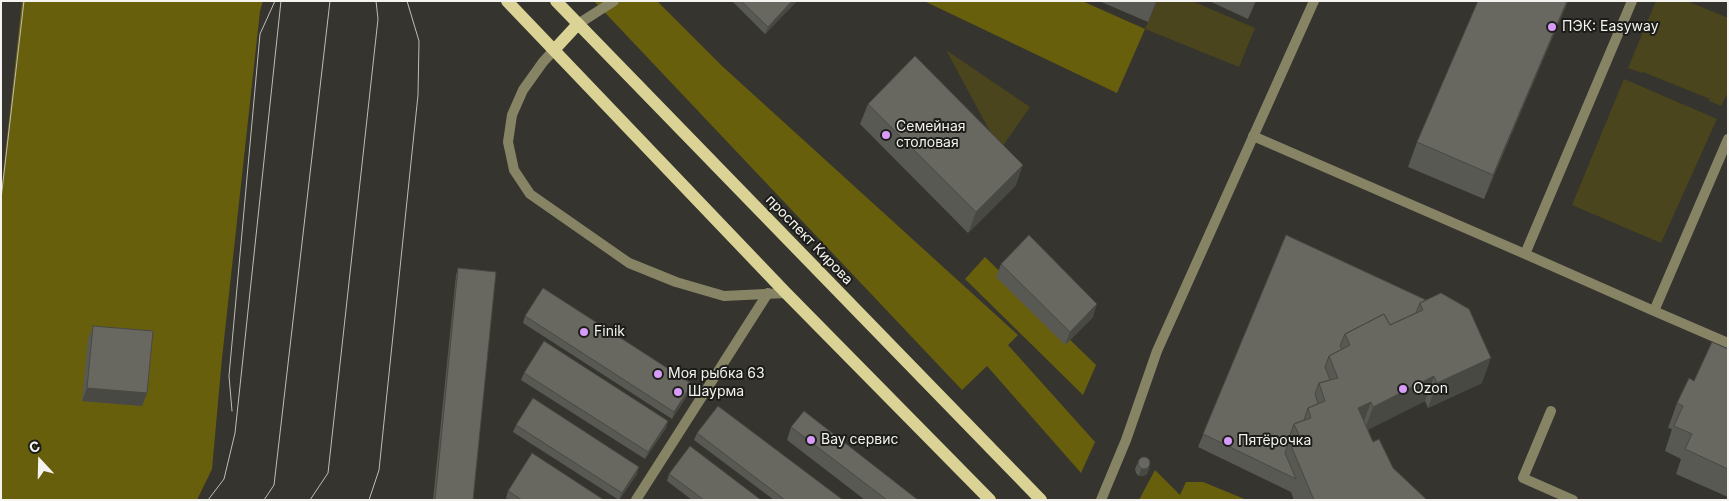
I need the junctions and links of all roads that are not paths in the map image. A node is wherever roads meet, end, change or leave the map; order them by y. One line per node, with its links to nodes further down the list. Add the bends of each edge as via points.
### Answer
1 (507, 1): 7 (main road)
2 (556, 1): 6 (main road, проспект Кирова)
3 (614, 1): 6 (street)
4 (1314, 1): 8 (street)
5 (1632, 1): 10 (street)
6 (578, 24): 7 (main road); 18 (main road, проспект Кирова)
7 (554, 50): 11 (main road); 12 (street, via 523,90 512,115 508,142 514,170 530,194 629,263 676,282 724,296)
8 (1253, 136): 10 (street); 19 (street, via 1157,351)
9 (1727, 143): 13 (street)
10 (1525, 254): 13 (street)
11 (786, 292): 12 (street); 17 (main road)
12 (768, 293): 16 (street)
13 (1654, 311): 14 (street)
14 (1728, 343)
15 (1551, 411): 20 (street, via 1523,478)
16 (636, 500)
17 (990, 500)
18 (1041, 500)
19 (1101, 500)
20 (1573, 500)

